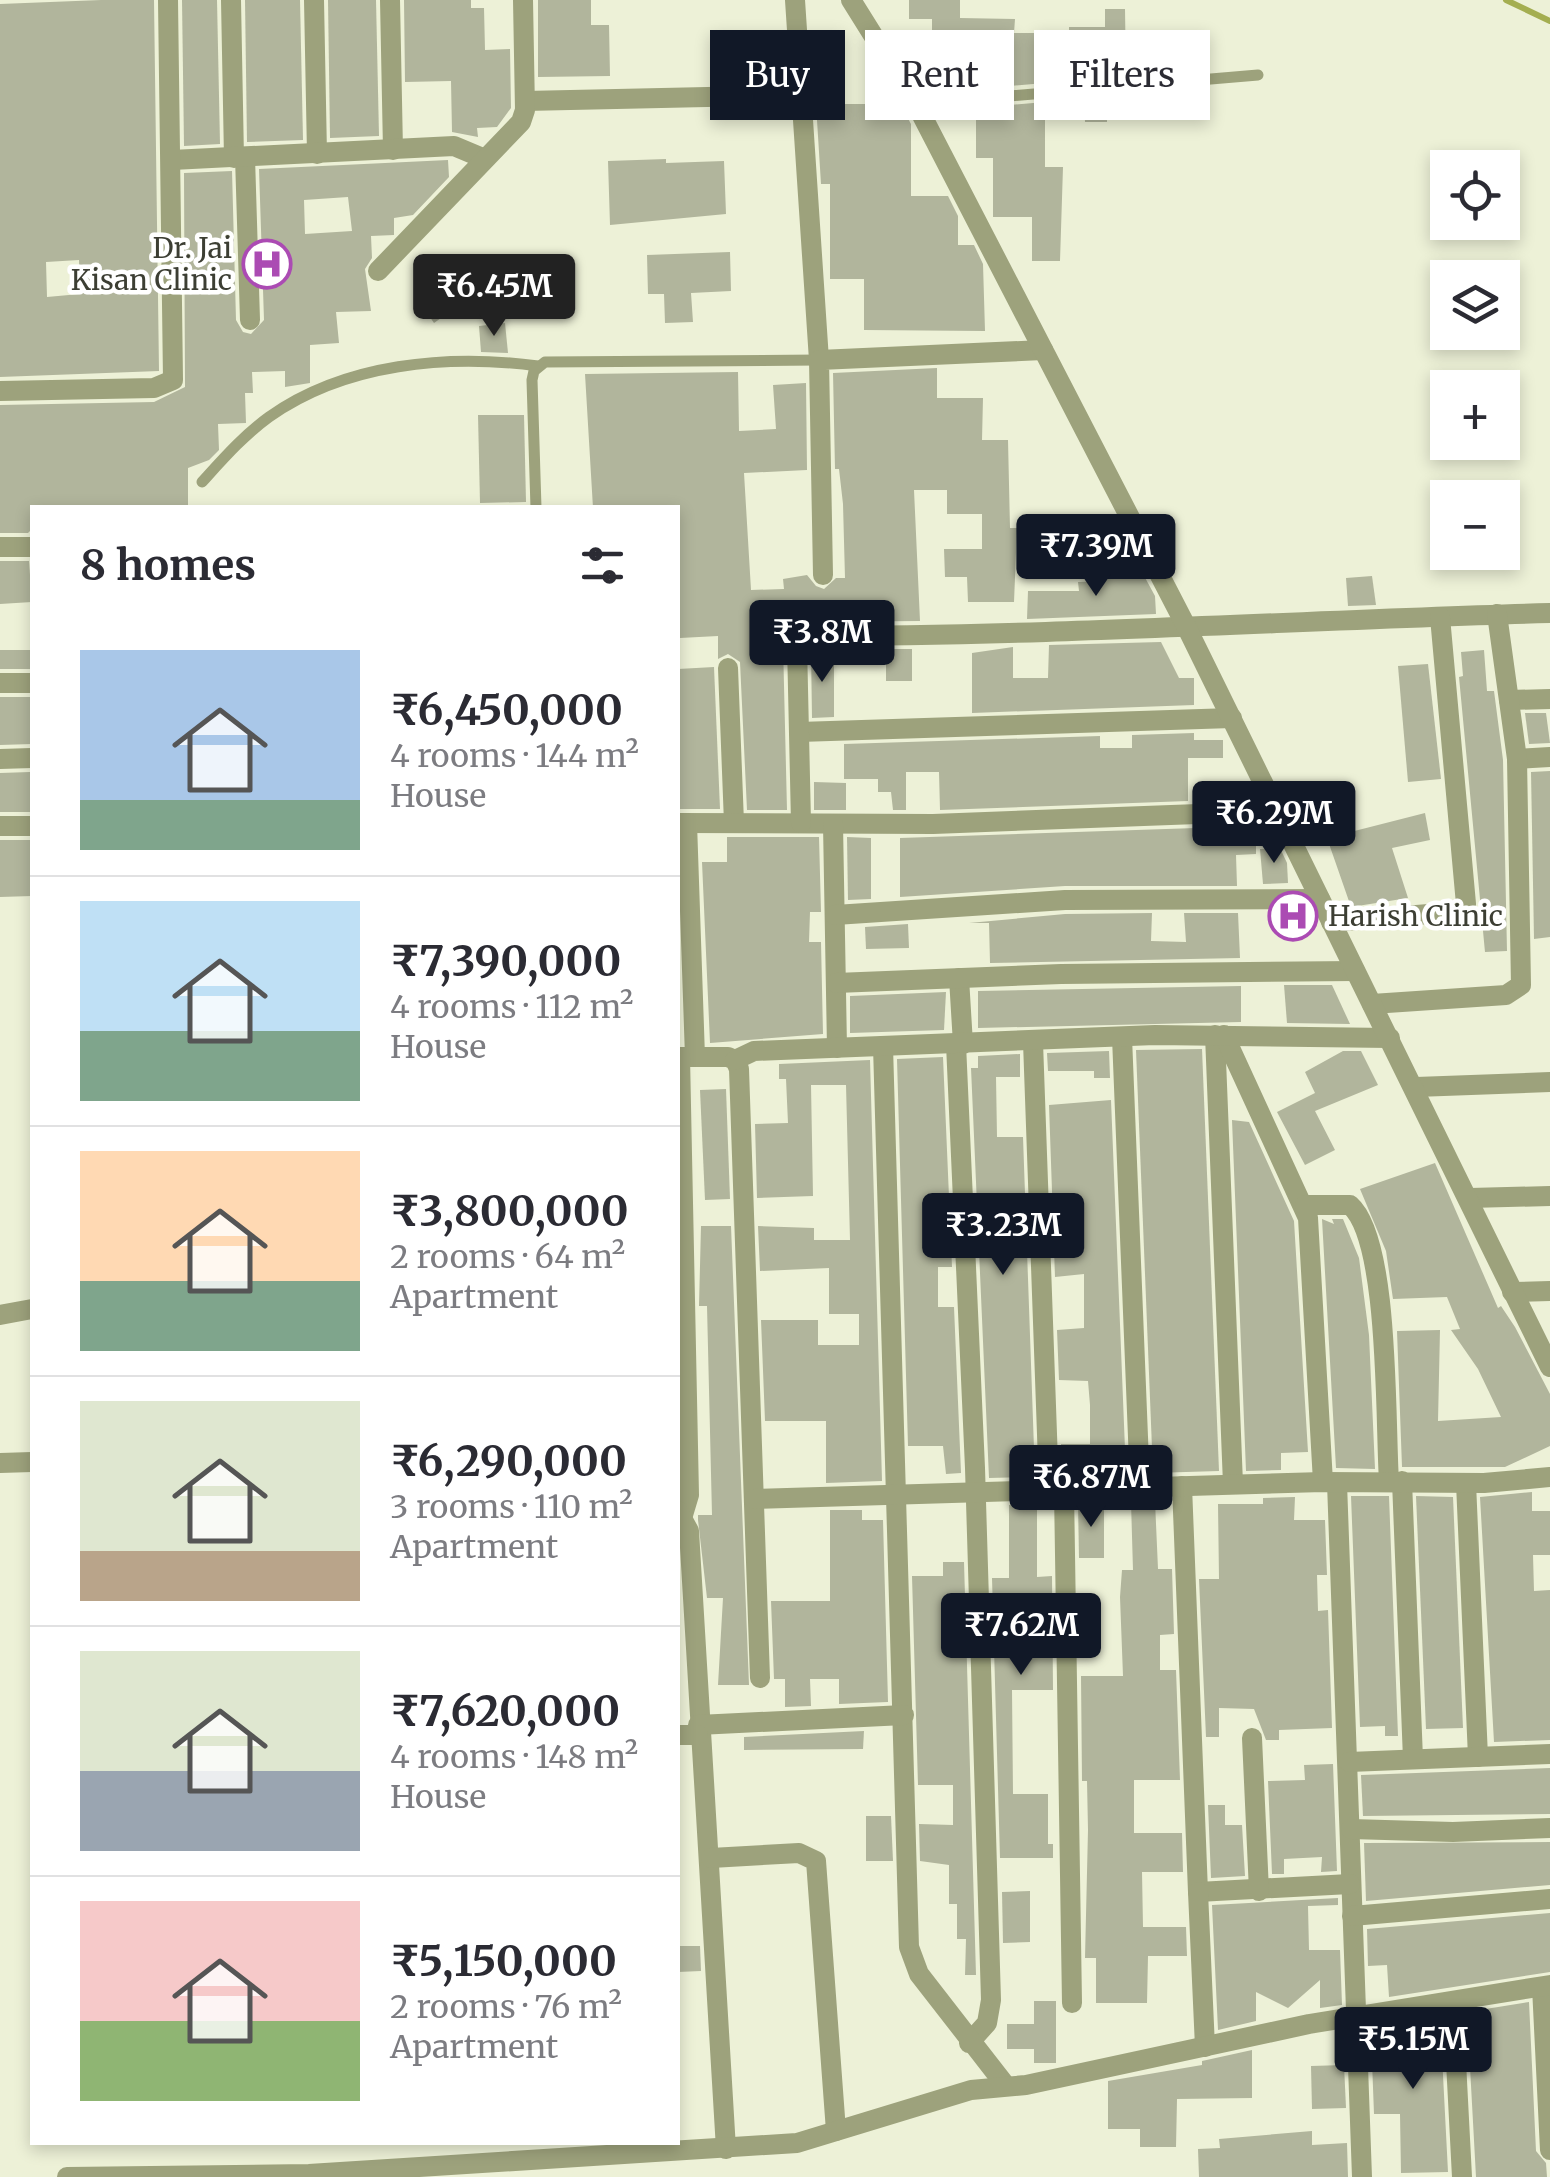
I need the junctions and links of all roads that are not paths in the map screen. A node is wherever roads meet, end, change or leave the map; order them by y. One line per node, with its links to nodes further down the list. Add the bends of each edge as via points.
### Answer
1 (168, 0): 20 (street)
2 (232, 0): 18 (street)
3 (314, 0): 17 (street)
4 (390, 0): 16 (street)
5 (522, 0): 13 (street)
6 (795, 0): 8 (street)
7 (851, 0): 9 (street)
8 (797, 30)
9 (870, 30)
10 (1258, 75): 11 (lane)
11 (1014, 96)
12 (710, 98): 13 (street)
13 (525, 101): 19 (street, via 521,122)
14 (802, 120): 24 (street)
15 (924, 120): 23 (street)
16 (394, 150): 17 (street); 19 (street, via 454,146)
17 (317, 154): 18 (street)
18 (240, 158): 20 (street); 22 (street)
19 (486, 159): 21 (street)
20 (172, 160): 26 (street, via 173,380 154,388)
21 (378, 271)
22 (250, 320)
23 (1042, 350): 24 (street); 35 (street)
24 (819, 360): 25 (lane); 31 (street)
25 (538, 366): 27 (lane, via 406,364 351,377 268,418); 28 (lane, via 532,380)
26 (0, 391)
27 (202, 482)
28 (536, 505)
29 (0, 547): 30 (street)
30 (30, 547)
31 (823, 575)
32 (1550, 613): 33 (street)
33 (1496, 614): 34 (street); 40 (street)
34 (1440, 618): 35 (street); 57 (street, via 1466,904 1453,912)
35 (1185, 624): 41 (street); 42 (street, via 986,636 808,636 797,644)
36 (728, 668): 49 (street)
37 (30, 683): 38 (street)
38 (0, 684)
39 (1550, 699): 40 (street)
40 (1509, 700): 46 (street)
41 (1232, 718): 42 (street); 47 (street)
42 (799, 732): 50 (street)
43 (1550, 757): 46 (street)
44 (30, 758): 45 (street)
45 (0, 759)
46 (1517, 759): 61 (street, via 1518,990)
47 (1276, 810): 51 (street); 55 (street)
48 (682, 823): 49 (street); 54 (street)
49 (734, 823): 50 (street)
50 (801, 823): 51 (street)
51 (833, 824): 56 (street)
52 (0, 826): 53 (street)
53 (30, 826)
54 (683, 869): 69 (street)
55 (1320, 899): 56 (street, via 1065,900); 57 (street)
56 (835, 915): 60 (street)
57 (1331, 922): 58 (street)
58 (1356, 971): 59 (street); 61 (street)
59 (959, 978): 60 (street); 66 (street)
60 (836, 982): 68 (street)
61 (1372, 1004): 64 (street)
62 (1220, 1035): 63 (street); 64 (street); 75 (street); 87 (street)
63 (1122, 1037): 65 (street); 89 (street)
64 (1390, 1038): 72 (street)
65 (1033, 1042): 66 (street); 90 (street)
66 (960, 1044): 67 (street); 91 (street)
67 (882, 1046): 68 (street); 92 (street)
68 (837, 1048): 70 (street, via 754,1051)
69 (684, 1057): 70 (street); 94 (street, via 688,1495)
70 (735, 1060): 93 (street)
71 (1550, 1082): 72 (street)
72 (1416, 1086): 74 (street)
73 (1550, 1196): 74 (street)
74 (1470, 1198): 77 (street)
75 (1305, 1205): 84 (street, via 1350,1205 1376,1256); 85 (street)
76 (1550, 1291): 77 (street)
77 (1512, 1292): 80 (street)
78 (30, 1309): 79 (street)
79 (0, 1315)
80 (1550, 1368)
81 (30, 1462): 82 (street)
82 (0, 1463)
83 (1550, 1477): 86 (street)
84 (1396, 1481): 85 (street); 86 (street); 101 (street)
85 (1330, 1482): 87 (street); 102 (street)
86 (1466, 1483): 100 (street)
87 (1233, 1484): 88 (street)
88 (1182, 1486): 89 (street); 108 (street)
89 (1140, 1487): 90 (street)
90 (1056, 1490): 91 (street); 112 (street)
91 (974, 1493): 92 (street); 115 (street, via 991,2000 987,2023)
92 (899, 1495): 93 (street); 96 (street)
93 (754, 1499): 95 (street)
94 (680, 1513): 97 (street, via 689,1531)
95 (760, 1678)
96 (904, 1715): 97 (street); 115 (street, via 911,1958)
97 (691, 1732): 105 (street)
98 (1252, 1738): 107 (street)
99 (1550, 1754): 100 (street)
100 (1478, 1757): 101 (street)
101 (1413, 1760): 102 (street)
102 (1349, 1762): 104 (street)
103 (1550, 1828): 104 (street)
104 (1350, 1829): 106 (street)
105 (711, 1858): 118 (street, via 799,1853 816,1861); 121 (street)
106 (1350, 1884): 107 (street); 110 (street)
107 (1259, 1891): 108 (street)
108 (1198, 1892): 116 (street)
109 (1550, 1898): 110 (street)
110 (1352, 1916): 114 (street)
111 (1546, 1986): 113 (street); 122 (street)
112 (1072, 2003)
113 (1453, 2004): 114 (street); 125 (street)
114 (1354, 2019): 116 (street); 124 (street)
115 (970, 2043): 117 (street)
116 (1204, 2047): 117 (street)
117 (1006, 2086): 118 (street, via 954,2094)
118 (836, 2131): 121 (street, via 796,2143)
119 (591, 2148): 120 (street); 123 (street, via 309,2174)
120 (618, 2148): 121 (street)
121 (726, 2149)
122 (1550, 2150)
123 (68, 2177)
124 (1362, 2177)
125 (1462, 2177)

